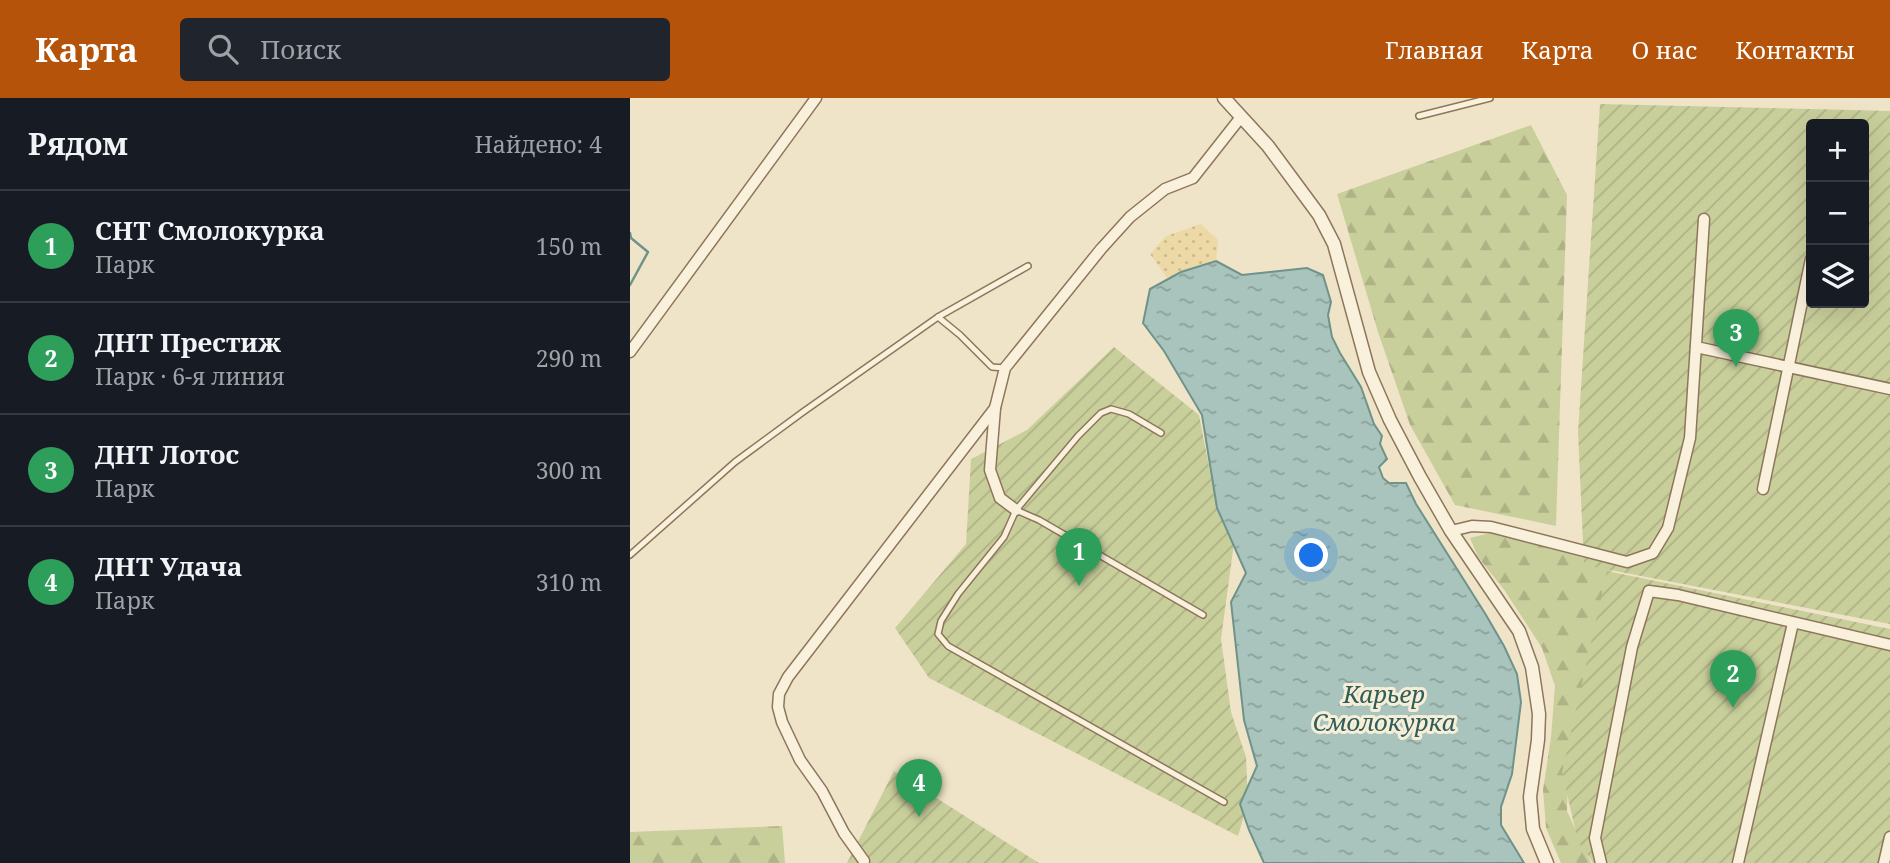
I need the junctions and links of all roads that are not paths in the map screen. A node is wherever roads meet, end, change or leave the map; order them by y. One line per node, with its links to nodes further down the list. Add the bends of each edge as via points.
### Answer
1 (816, 98): 11 (street)
2 (1224, 98): 5 (street)
3 (1490, 98): 4 (lane)
4 (1419, 116)
5 (1241, 117): 13 (street, via 1193,178 1165,189 1130,217); 19 (street, via 1319,215 1334,244 1369,372)
6 (1704, 219): 10 (street)
7 (1028, 266): 9 (lane)
8 (1806, 284): 12 (street)
9 (938, 317): 13 (lane, via 992,367); 20 (lane, via 736,462)
10 (1696, 347): 12 (street); 19 (street, via 1690,438 1668,528 1653,553 1626,562 1490,527)
11 (630, 352)
12 (1790, 366): 14 (street); 17 (street)
13 (1004, 368): 15 (street)
14 (1890, 389)
15 (995, 408): 18 (street, via 990,470 1000,498); 26 (street, via 779,694 782,722 800,760)
16 (1161, 433): 18 (lane, via 1129,414 1111,409 1101,413)
17 (1763, 489)
18 (1016, 510): 21 (lane); 24 (lane, via 1004,537 941,621 938,634 948,646)
19 (1451, 531): 27 (street, via 1520,631 1532,667 1539,714 1530,797 1533,829)
20 (630, 555)
21 (1203, 615)
22 (1793, 623): 23 (street); 28 (street, via 1649,591 1632,647 1595,838); 29 (street)
23 (1890, 645)
24 (1224, 802)
25 (1890, 837): 30 (street)
26 (865, 862)
27 (1547, 863)
28 (1601, 863)
29 (1738, 863)
30 (1884, 863)

